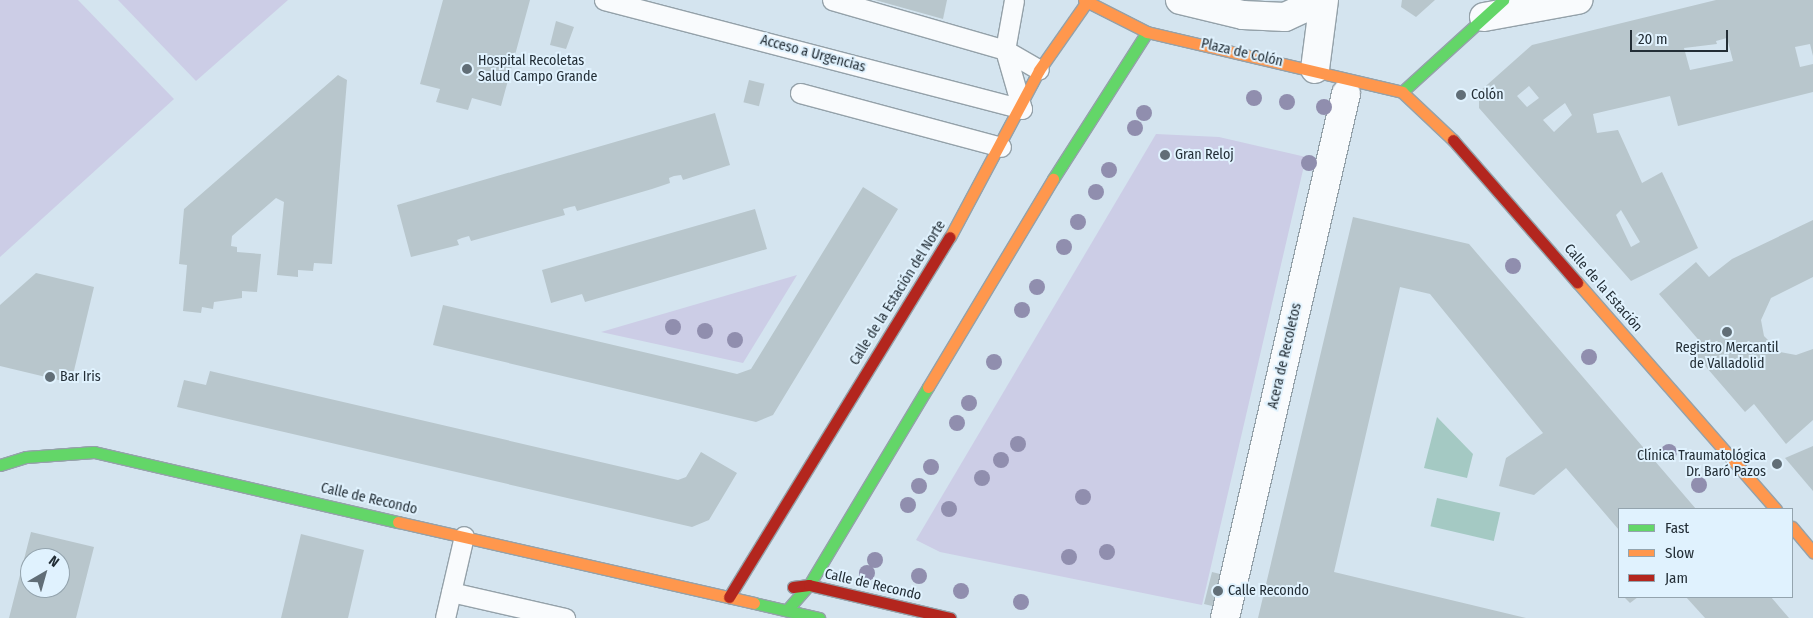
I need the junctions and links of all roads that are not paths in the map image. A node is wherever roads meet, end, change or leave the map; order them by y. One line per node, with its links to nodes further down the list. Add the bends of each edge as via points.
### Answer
1 (604, 0): 19 (lane, Acceso a Urgencias)
2 (832, 0): 12 (lane)
3 (1014, 0): 12 (lane)
4 (1180, 0): 5 (street, via 1243,15 1285,17 1302,9)
5 (1308, 0)
6 (1324, 0): 15 (street)
7 (1578, 0): 8 (street)
8 (1494, 9): 16 (street)
9 (1083, 10): 10 (street, Plaza de Colón); 14 (street, Calle de la Estación del Norte)
10 (1147, 32): 13 (street); 15 (street, Plaza de Colón)
11 (1121, 40): 13 (street)
12 (1005, 50): 14 (lane); 19 (lane)
13 (1132, 54): 26 (street)
14 (1039, 70): 19 (street, Calle de la Estación del Norte)
15 (1315, 70): 16 (street, Plaza de Colón)
16 (1402, 92): 22 (street, Calle de la Estación, via 1444,129)
17 (800, 93): 20 (lane)
18 (1346, 94): 36 (street, Acera de Recoletos)
19 (1022, 108): 20 (street, Calle de la Estación del Norte)
20 (1001, 147): 30 (street, Calle de la Estación del Norte)
21 (0, 465): 24 (street, Calle de Recondo, via 26,457 94,452)
22 (1775, 508)
23 (1793, 528): 25 (street)
24 (464, 536): 29 (lane); 30 (street, Calle de Recondo)
25 (1813, 552)
26 (809, 585): 27 (street, Calle de Recondo); 31 (street); 35 (street, Calle de Recondo)
27 (783, 589)
28 (765, 591): 30 (street, Calle de Recondo)
29 (451, 592): 32 (lane); 33 (lane)
30 (730, 596): 31 (street, Calle de Recondo)
31 (786, 614): 34 (street, Calle de Recondo)
32 (445, 618)
33 (565, 618)
34 (819, 618)
35 (950, 618)
36 (1225, 618)

